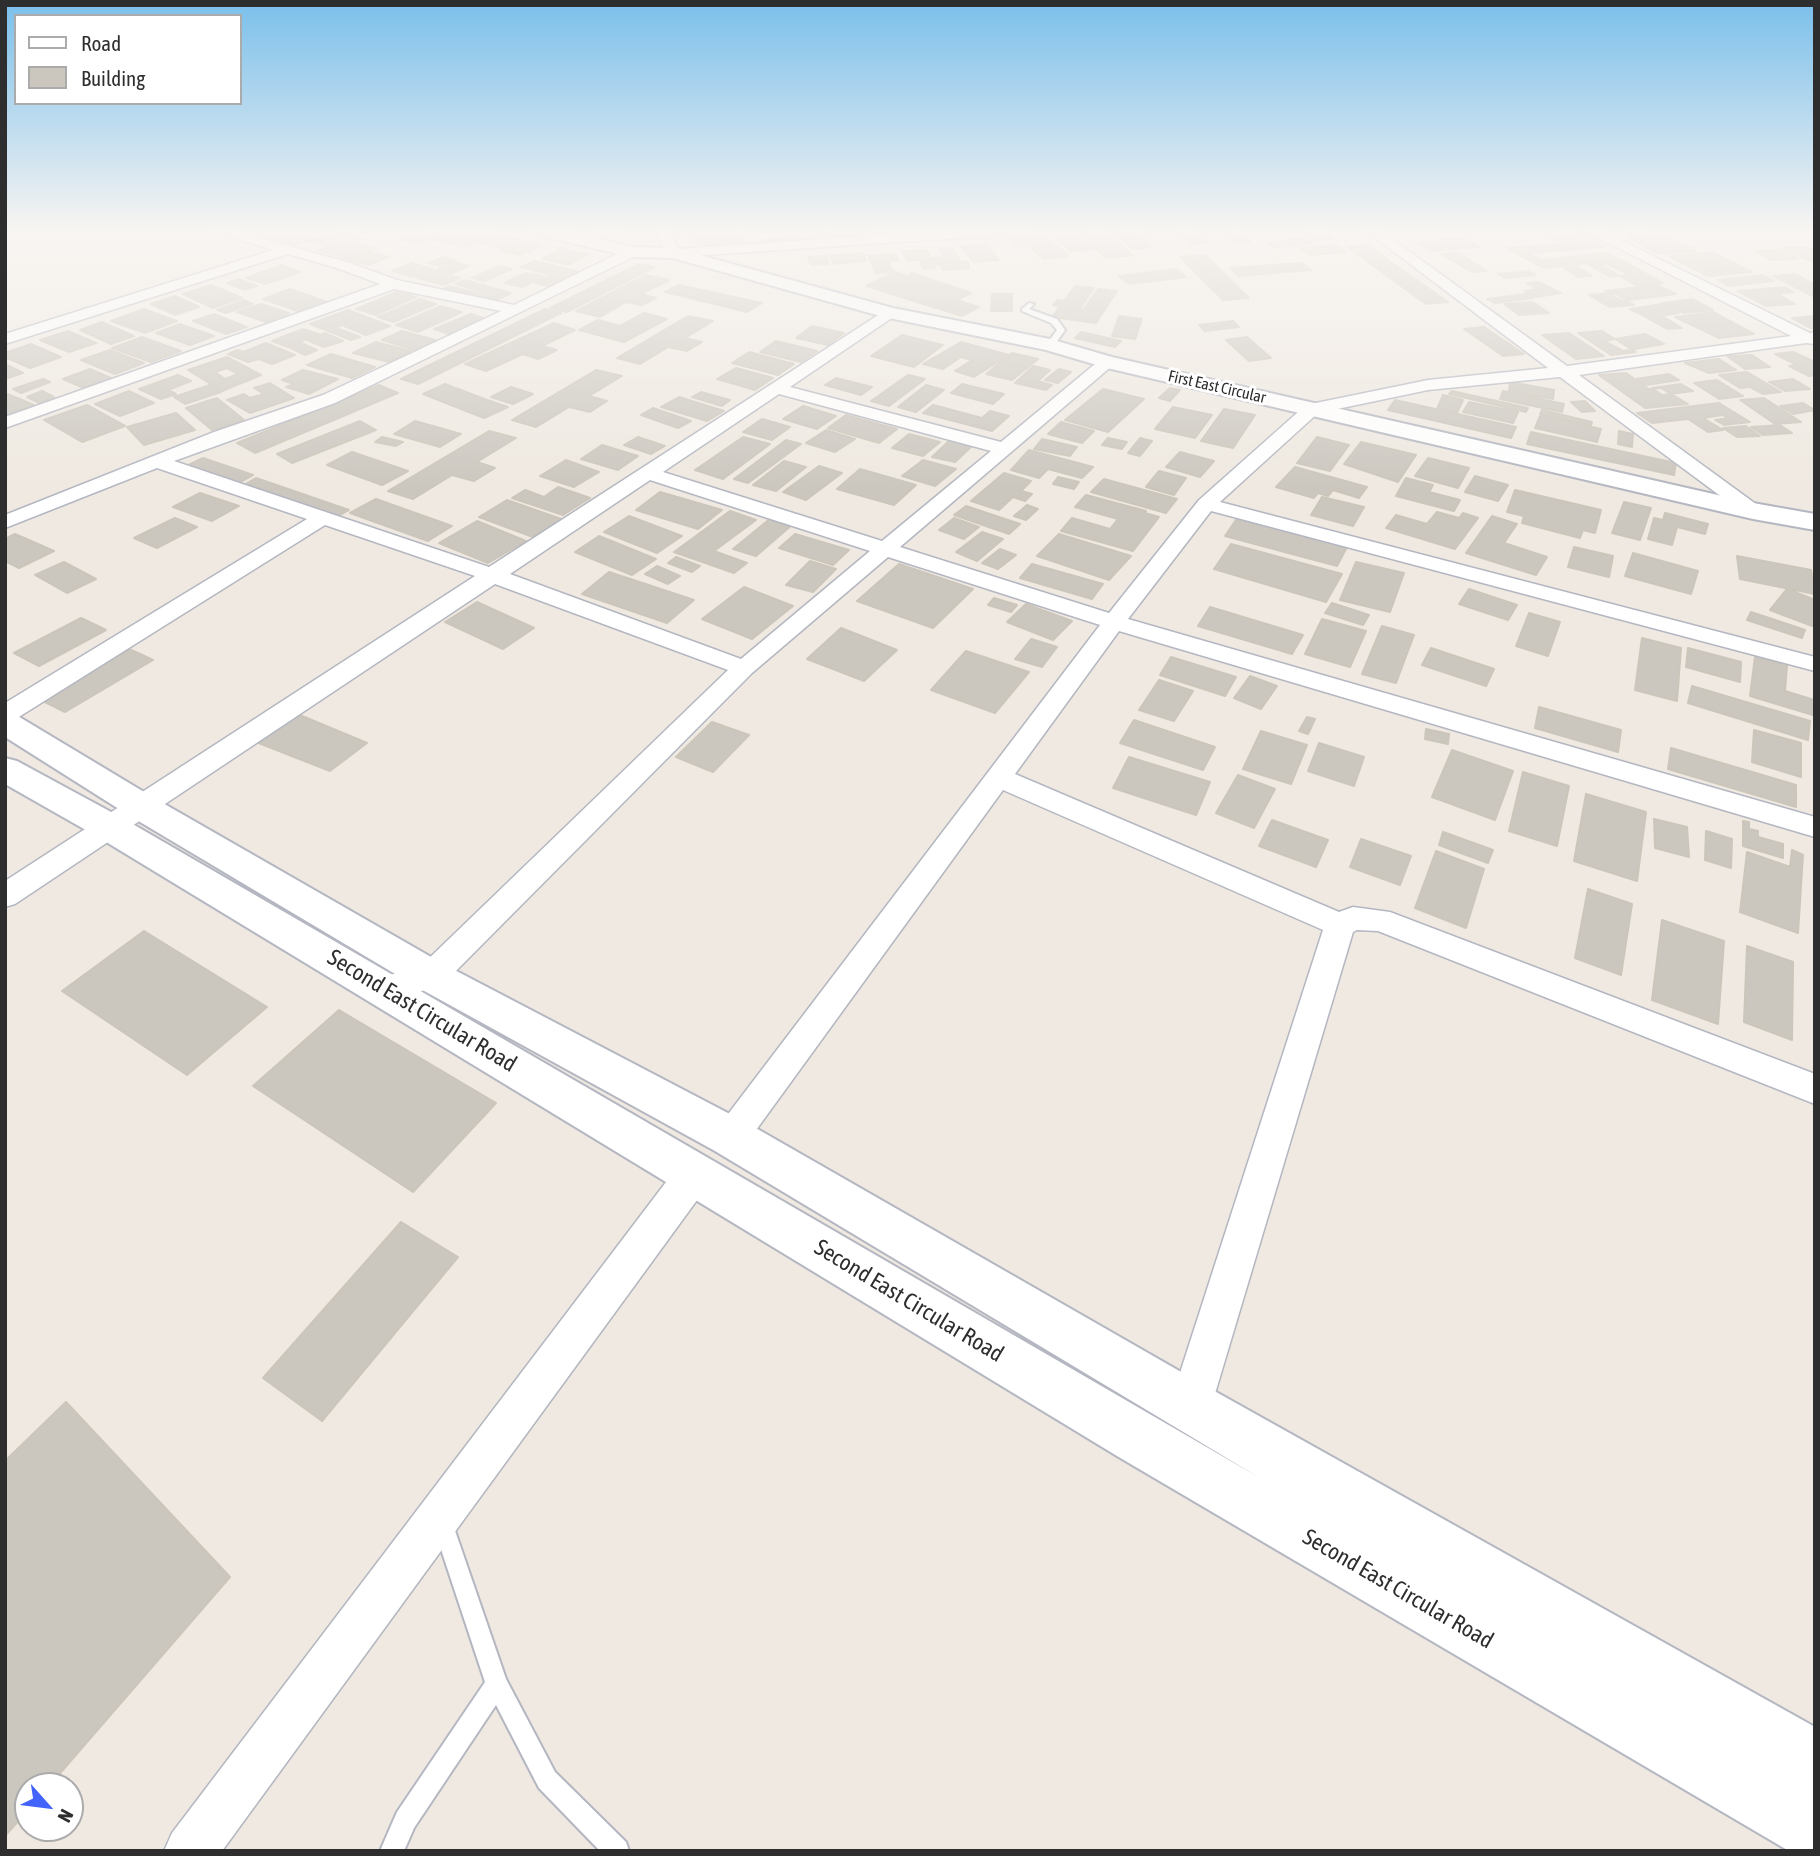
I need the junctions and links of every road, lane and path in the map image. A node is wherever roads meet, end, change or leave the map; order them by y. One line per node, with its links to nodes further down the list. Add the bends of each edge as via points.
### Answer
1 (76, 317): 9 (street)
2 (302, 317): 16 (street)
3 (502, 317): 18 (street, via 329,399)
4 (885, 317): 14 (street)
5 (909, 317): 11 (main road, First East Circular)
6 (1042, 317): 11 (lane, via 1061,330)
7 (1489, 317): 13 (street)
8 (1767, 317): 10 (street)
9 (5, 339)
10 (1813, 339): 13 (street)
11 (1050, 345): 12 (main road, First East Circular)
12 (1107, 362): 15 (main road, First East Circular); 17 (street)
13 (1563, 371): 15 (street, via 1428,385); 21 (street)
14 (774, 388): 17 (street); 19 (street)
15 (1312, 409): 20 (street); 21 (main road, First East Circular)
16 (5, 423)
17 (1002, 448): 25 (street)
18 (158, 462): 22 (street); 24 (street)
19 (646, 473): 25 (street); 26 (street)
20 (1206, 504): 27 (street); 28 (street)
21 (1753, 512): 23 (main road, First East Circular)
22 (322, 517): 26 (street); 30 (street)
23 (1815, 522)
24 (5, 523)
25 (885, 548): 27 (street); 29 (street)
26 (492, 575): 29 (street); 34 (street)
27 (1114, 622): 33 (street); 35 (street)
28 (1815, 664)
29 (744, 668): 38 (street)
30 (5, 714)
31 (5, 722): 34 (main road, Second East Circular Road)
32 (5, 769): 34 (main road, Second East Circular Road)
33 (999, 778): 37 (street); 41 (street)
34 (127, 817): 36 (street); 38 (main road, Second East Circular Road); 39 (main road, Second East Circular Road)
35 (1815, 827)
36 (5, 896)
37 (1340, 925): 40 (street, via 1353,918 1380,920); 43 (street)
38 (431, 976): 39 (street); 41 (main road, Second East Circular Road)
39 (384, 989): 42 (main road, Second East Circular Road)
40 (1815, 1089)
41 (732, 1138): 43 (main road, Second East Circular Road)
42 (695, 1172): 44 (street); 47 (main road, Second East Circular Road)
43 (1191, 1407): 46 (main road, Second East Circular Road)
44 (440, 1514): 45 (lane); 48 (street)
45 (497, 1684): 49 (lane, via 405,1820); 50 (lane, via 547,1780)
46 (1815, 1763)
47 (1814, 1836)
48 (190, 1851)
49 (392, 1851)
50 (617, 1851)

